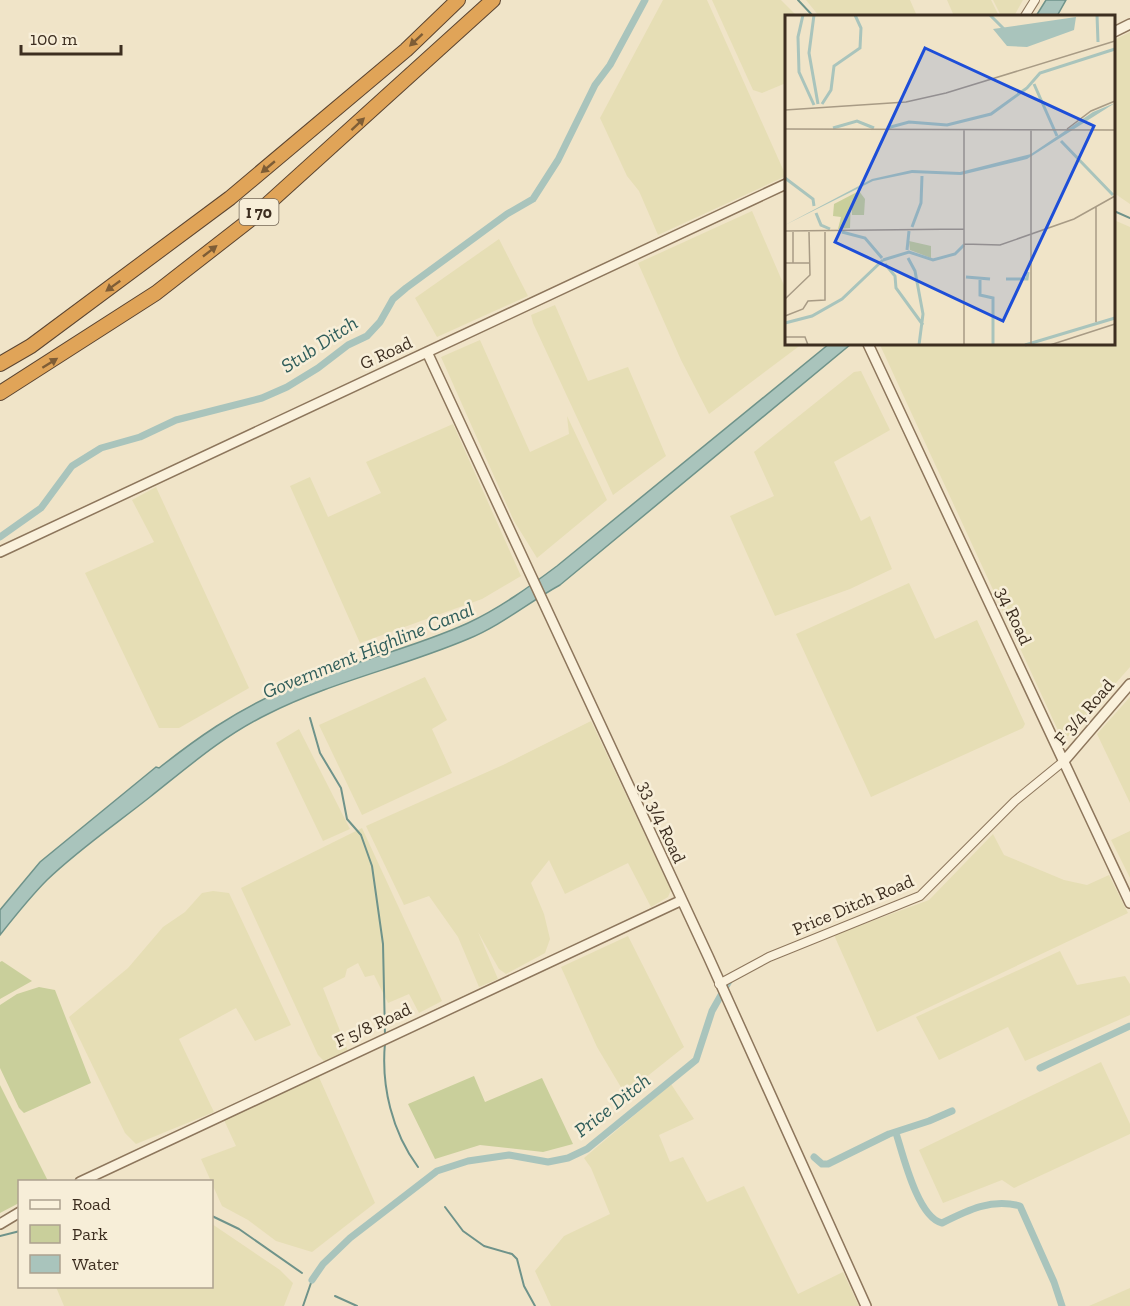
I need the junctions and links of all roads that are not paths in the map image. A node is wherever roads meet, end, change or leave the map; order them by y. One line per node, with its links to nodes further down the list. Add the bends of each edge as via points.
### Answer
1 (458, 0): 10 (highway, I 70, one-way to 10, via 406,50 230,198 31,346)
2 (493, 0): 11 (highway, I 70, one-way to 2, via 156,293 252,219)
3 (1035, 0): 4 (street)
4 (1026, 15)
5 (1130, 24): 6 (street)
6 (1115, 31)
7 (785, 184): 9 (street, G Road)
8 (868, 345): 14 (street, 34 Road)
9 (427, 352): 12 (street, G Road); 15 (street, 33 3/4 Road)
10 (0, 364)
11 (0, 393)
12 (0, 552)
13 (1130, 684): 14 (street, F 3/4 Road)
14 (1064, 762): 16 (street, 34 Road); 17 (street, Price Ditch Road, via 1015,801 920,896 769,957)
15 (680, 901): 17 (street, 33 3/4 Road); 18 (street, F 5/8 Road)
16 (1130, 903)
17 (719, 984): 21 (street, 33 3/4 Road)
18 (84, 1180)
19 (18, 1213): 20 (street)
20 (0, 1224)
21 (866, 1306)

